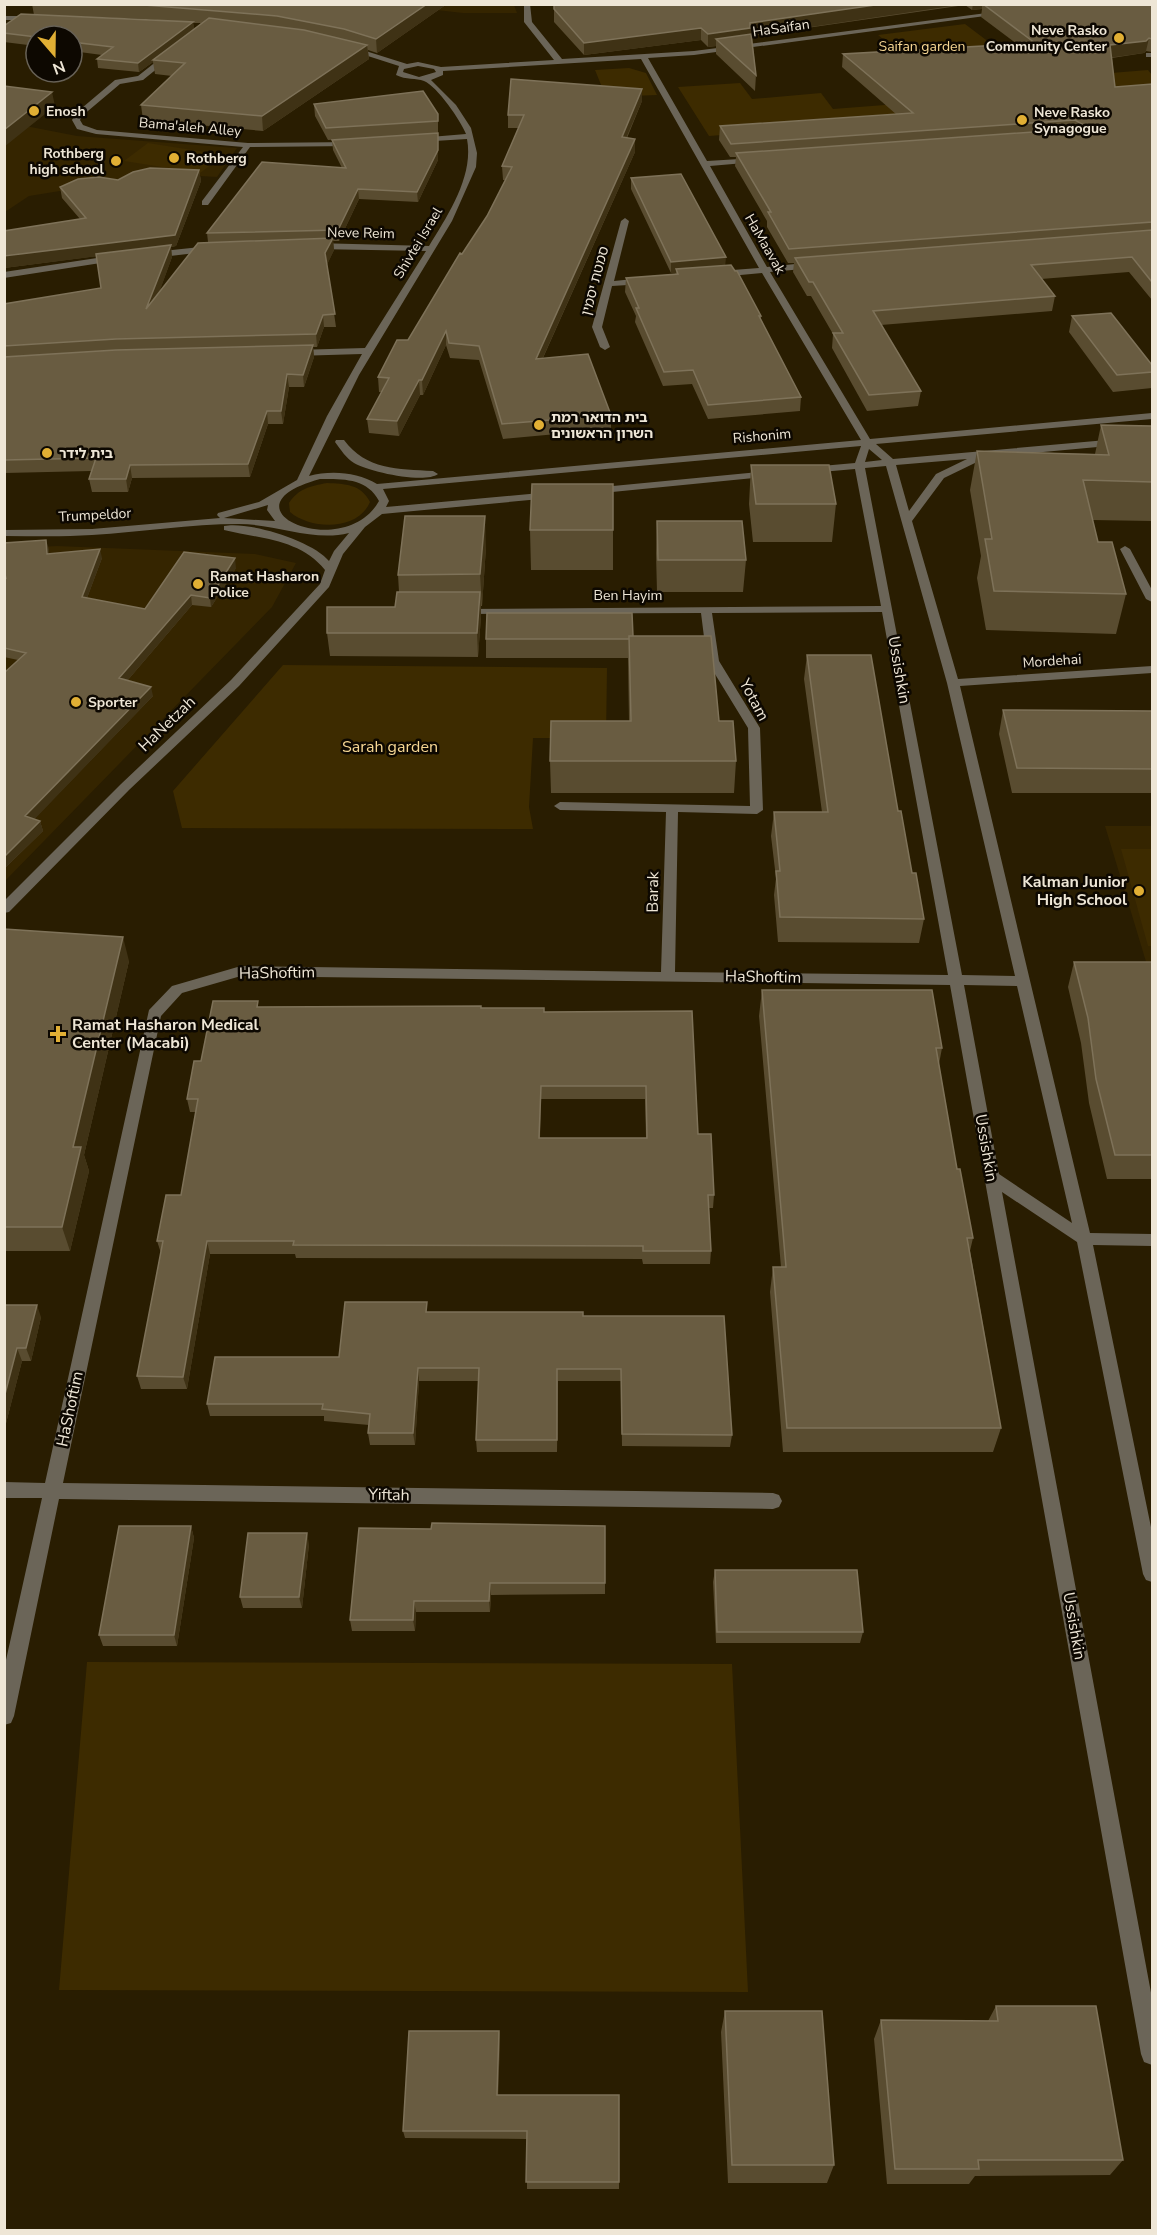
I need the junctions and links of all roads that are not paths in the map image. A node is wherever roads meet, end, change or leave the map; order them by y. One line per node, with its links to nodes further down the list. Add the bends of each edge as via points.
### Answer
1 (527, 4): 8 (street, via 528,22)
2 (1008, 11): 7 (street, HaSaifan)
3 (4, 18): 4 (street)
4 (40, 18)
5 (338, 46): 9 (street)
6 (174, 52): 15 (street, Bama'aleh Alley, via 140,78 118,82 79,115 76,120 80,127 96,132)
7 (645, 57): 8 (street, HaSaifan); 17 (street, HaMaavak)
8 (560, 62): 10 (street, HaSaifan)
9 (405, 66): 10 (street, HaSaifan, via 425,64); 11 (street, via 399,71 403,76)
10 (440, 69): 11 (street, via 437,75)
11 (425, 78): 12 (street, Shivtei Israel, via 459,110)
12 (471, 136): 13 (street); 22 (street, Shivtei Israel, via 472,166 458,202)
13 (407, 141)
14 (362, 144): 15 (street, Bama'aleh Alley)
15 (248, 145): 18 (street)
16 (767, 160): 17 (street)
17 (704, 164): 26 (street, HaMaavak)
18 (205, 203)
19 (625, 220): 30 (street, סמטת יסמין)
20 (307, 246): 22 (street, Neve Reim)
21 (224, 248): 23 (street)
22 (432, 249): 32 (street, Shivtei Israel)
23 (142, 256)
24 (130, 257): 27 (street)
25 (829, 264): 26 (street)
26 (764, 269): 28 (street); 38 (street, HaMaavak)
27 (4, 275)
28 (703, 275)
29 (656, 280): 30 (street)
30 (608, 284): 31 (street, סמטת יסמין, via 597,327)
31 (605, 347)
32 (368, 351): 33 (street); 35 (street, Shivtei Israel)
33 (285, 353)
34 (1152, 416): 38 (street, Rishonim)
35 (332, 422): 37 (street); 46 (street, Shivtei Israel, via 318,442)
36 (1152, 439): 39 (street)
37 (340, 442): 44 (street, via 352,459 389,471); 45 (street, via 347,467)
38 (867, 442): 40 (street); 41 (street); 44 (street, Rishonim)
39 (994, 453): 40 (street); 52 (street, via 940,476)
40 (890, 462): 41 (street); 52 (street)
41 (859, 465): 42 (street); 62 (street, Ussishkin)
42 (799, 471)
43 (775, 473): 48 (street)
44 (505, 475): 47 (street, Rishonim)
45 (356, 478): 46 (street, via 320,476); 47 (street)
46 (302, 480): 49 (street, Trumpeldor)
47 (375, 487): 51 (street, via 384,501)
48 (585, 491)
49 (280, 493): 53 (street, Trumpeldor, via 263,504); 55 (street, via 274,511 280,520)
50 (561, 494): 51 (street)
51 (380, 511): 54 (street)
52 (907, 521): 66 (street)
53 (186, 523): 55 (street, Trumpeldor, via 269,522); 57 (street, Trumpeldor, via 91,532); 60 (street, via 291,542 324,559)
54 (360, 526): 56 (street, Trumpeldor); 59 (street, HaNetzah)
55 (293, 527): 56 (street, Trumpeldor)
56 (323, 532): 59 (street)
57 (4, 533)
58 (1125, 549): 61 (street)
59 (338, 553): 60 (street, HaNetzah)
60 (331, 570): 69 (street, HaNetzah, via 325,585 235,683)
61 (1152, 599)
62 (887, 609): 63 (street, Ben Hayim); 71 (street, Ussishkin)
63 (706, 610): 64 (street, Ben Hayim); 68 (street, Yotam, via 713,661 754,728 758,810)
64 (453, 611)
65 (1152, 669): 66 (street, Mordehai)
66 (953, 683): 72 (street)
67 (560, 806): 68 (street)
68 (672, 808): 70 (street, Barak)
69 (4, 909)
70 (668, 976): 71 (street, HaShoftim); 77 (street, HaShoftim, via 241,971 177,989 154,1014)
71 (956, 980): 72 (street, HaShoftim); 73 (street, Ussishkin)
72 (1023, 981): 74 (street)
73 (992, 1177): 74 (street); 81 (street, Ussishkin)
74 (1084, 1239): 75 (street); 79 (street)
75 (1152, 1240)
76 (4, 1490): 77 (street, Yiftah)
77 (53, 1490): 78 (street, Yiftah); 80 (street, HaShoftim)
78 (773, 1501)
79 (1152, 1574)
80 (4, 1716)
81 (1152, 2054)

